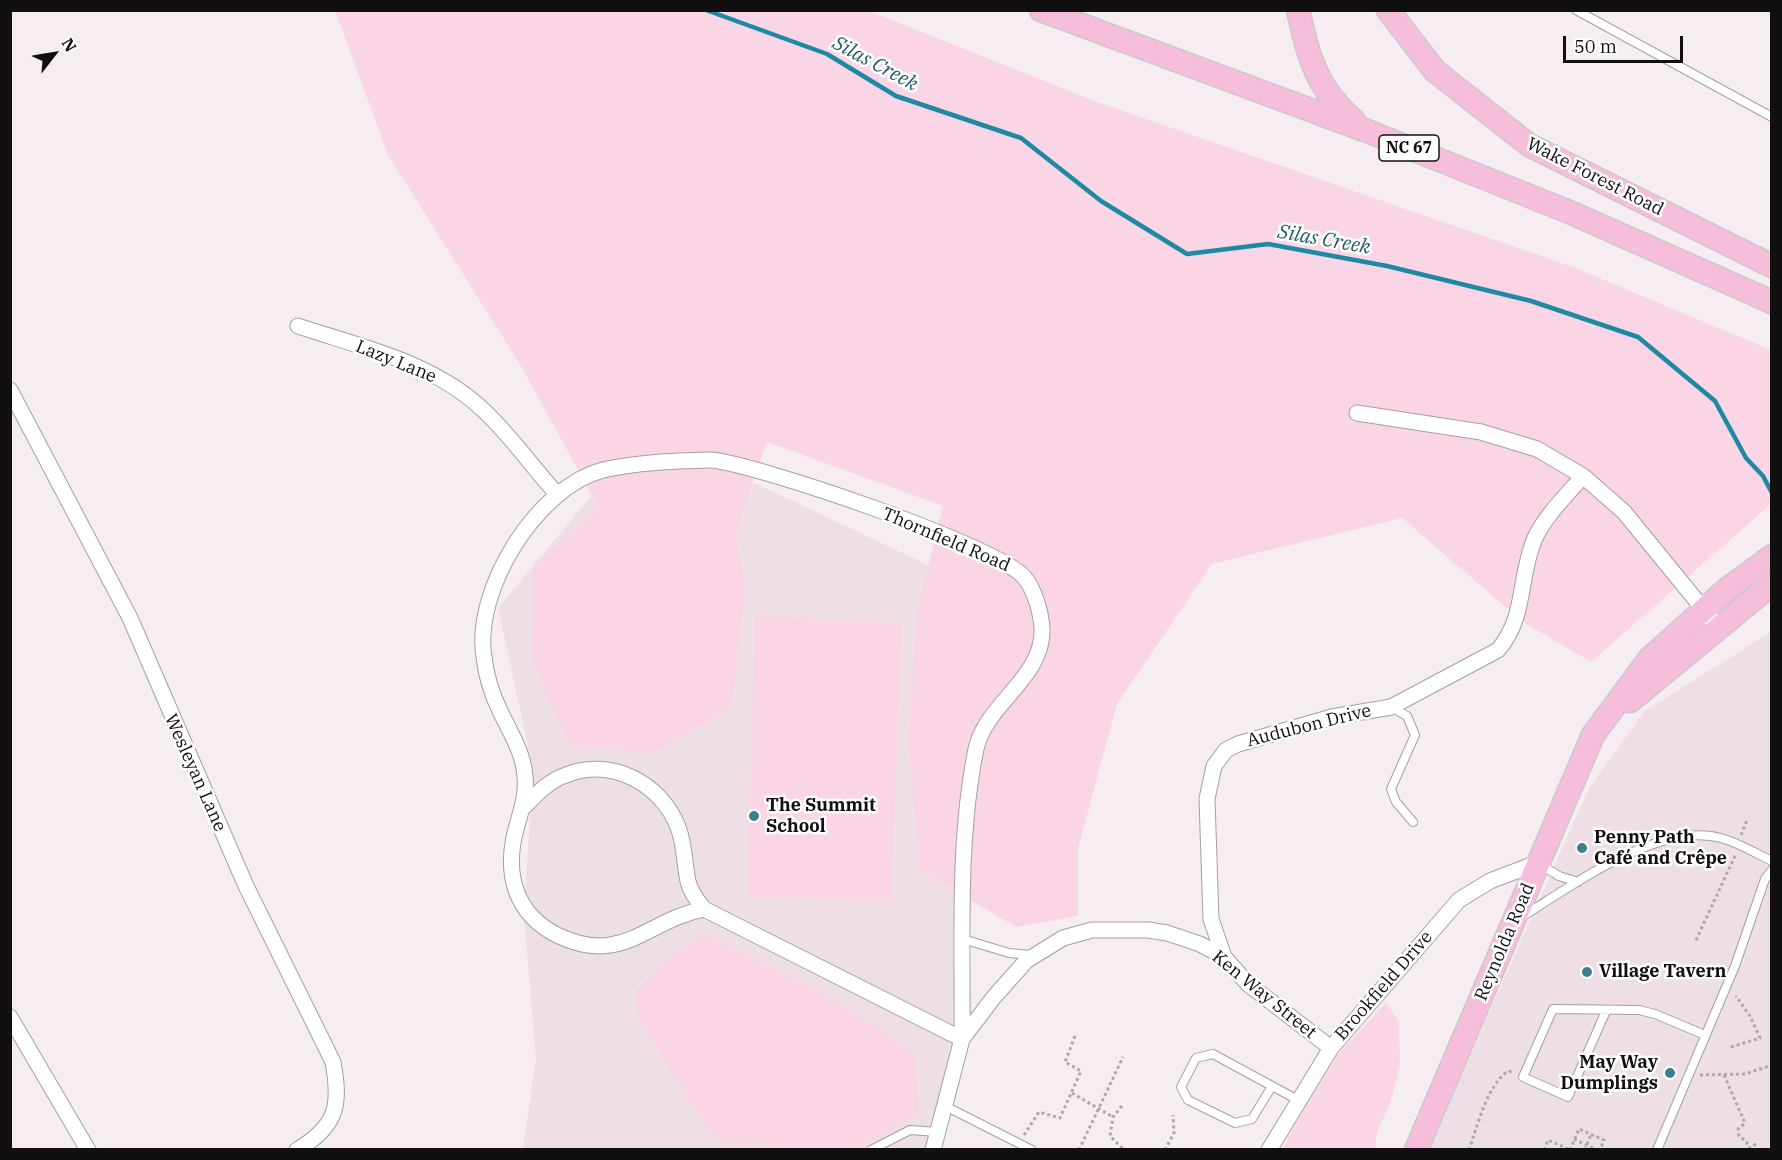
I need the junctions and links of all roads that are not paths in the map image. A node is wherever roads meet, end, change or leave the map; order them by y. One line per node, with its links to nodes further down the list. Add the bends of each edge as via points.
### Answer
1 (1041, 10): 6 (main road, NC 67)
2 (1298, 10): 6 (main road, via 1319,82 1334,104)
3 (1388, 10): 7 (main road, Wake Forest Road, via 1435,71 1529,145)
4 (1576, 10): 5 (lane)
5 (1772, 117)
6 (1367, 131): 8 (main road, NC 67, via 1574,214)
7 (1772, 266)
8 (1772, 302)
9 (298, 326): 13 (street, Lazy Lane, via 416,366 454,387 514,440)
10 (10, 390): 40 (street, Wesleyan Lane, via 130,618 246,886 333,1062 338,1092 336,1109 319,1137)
11 (1357, 413): 12 (street, via 1481,432 1537,449)
12 (1583, 476): 16 (street, via 1624,512); 17 (street, Audubon Drive, via 1536,536 1524,570 1511,634 1498,650)
13 (558, 494): 18 (street, Thornfield Road, via 527,525 515,544 495,583 484,626 483,655 488,676 520,750); 26 (street, Thornfield Road, via 601,471 667,462 726,461 872,509 982,551 1024,578 1041,621 1040,643 1024,676 988,722 976,748 969,799)
14 (1772, 556): 16 (main road, Reynolda Road)
15 (1772, 584): 16 (main road, Reynolda Road)
16 (1712, 618): 21 (main road, Reynolda Road, via 1650,658 1593,735)
17 (1391, 707): 19 (lane, via 1407,716 1415,735 1391,789 1396,802); 28 (street, Audubon Drive, via 1332,717 1238,744 1226,750 1214,766 1207,799 1211,919)
18 (523, 808): 24 (street, Thornfield Road, via 546,785 577,771 605,768 630,776 647,786 670,810 684,848 688,882); 24 (street, Thornfield Road, via 512,844 512,882 528,914 556,935 579,944 610,946 629,942 689,912)
19 (1413, 822)
20 (1772, 861): 23 (lane, via 1720,837 1680,835 1653,843)
21 (1538, 863): 23 (lane); 25 (main road, Reynolda Road); 33 (street, Brookfield Drive, via 1490,881 1459,900)
22 (1772, 870): 31 (lane, via 1765,879 1735,966)
23 (1578, 882): 25 (lane)
24 (704, 909): 32 (street)
25 (1514, 922): 45 (main road, Reynolda Road)
26 (963, 939): 27 (lane, via 1009,953); 32 (street, Thornfield Road)
27 (1034, 955): 28 (street, Ken Way Street, via 1063,938 1107,928 1167,933); 32 (street, Ken Way Street, via 1004,984)
28 (1224, 957): 33 (street, Ken Way Street, via 1248,984)
29 (1606, 1011): 29 (lane, via 1553,1009 1523,1077 1568,1097); 31 (lane, via 1639,1010)
30 (10, 1017): 39 (street)
31 (1705, 1035): 46 (lane)
32 (962, 1039): 36 (street, Ken Way Street)
33 (1330, 1048): 35 (street, Brookfield Drive)
34 (1272, 1086): 34 (lane, via 1213,1054 1196,1058 1181,1087 1188,1100 1235,1123 1252,1119); 35 (lane)
35 (1298, 1100): 44 (street, Brookfield Drive)
36 (944, 1105): 37 (street, Ken Way Street); 38 (lane)
37 (937, 1132): 41 (lane, via 910,1130); 42 (street, Ken Way Street)
38 (1019, 1147): 43 (lane)
39 (88, 1149)
40 (297, 1149)
41 (871, 1149)
42 (933, 1149)
43 (1032, 1149)
44 (1269, 1149)
45 (1416, 1149)
46 (1658, 1149)

